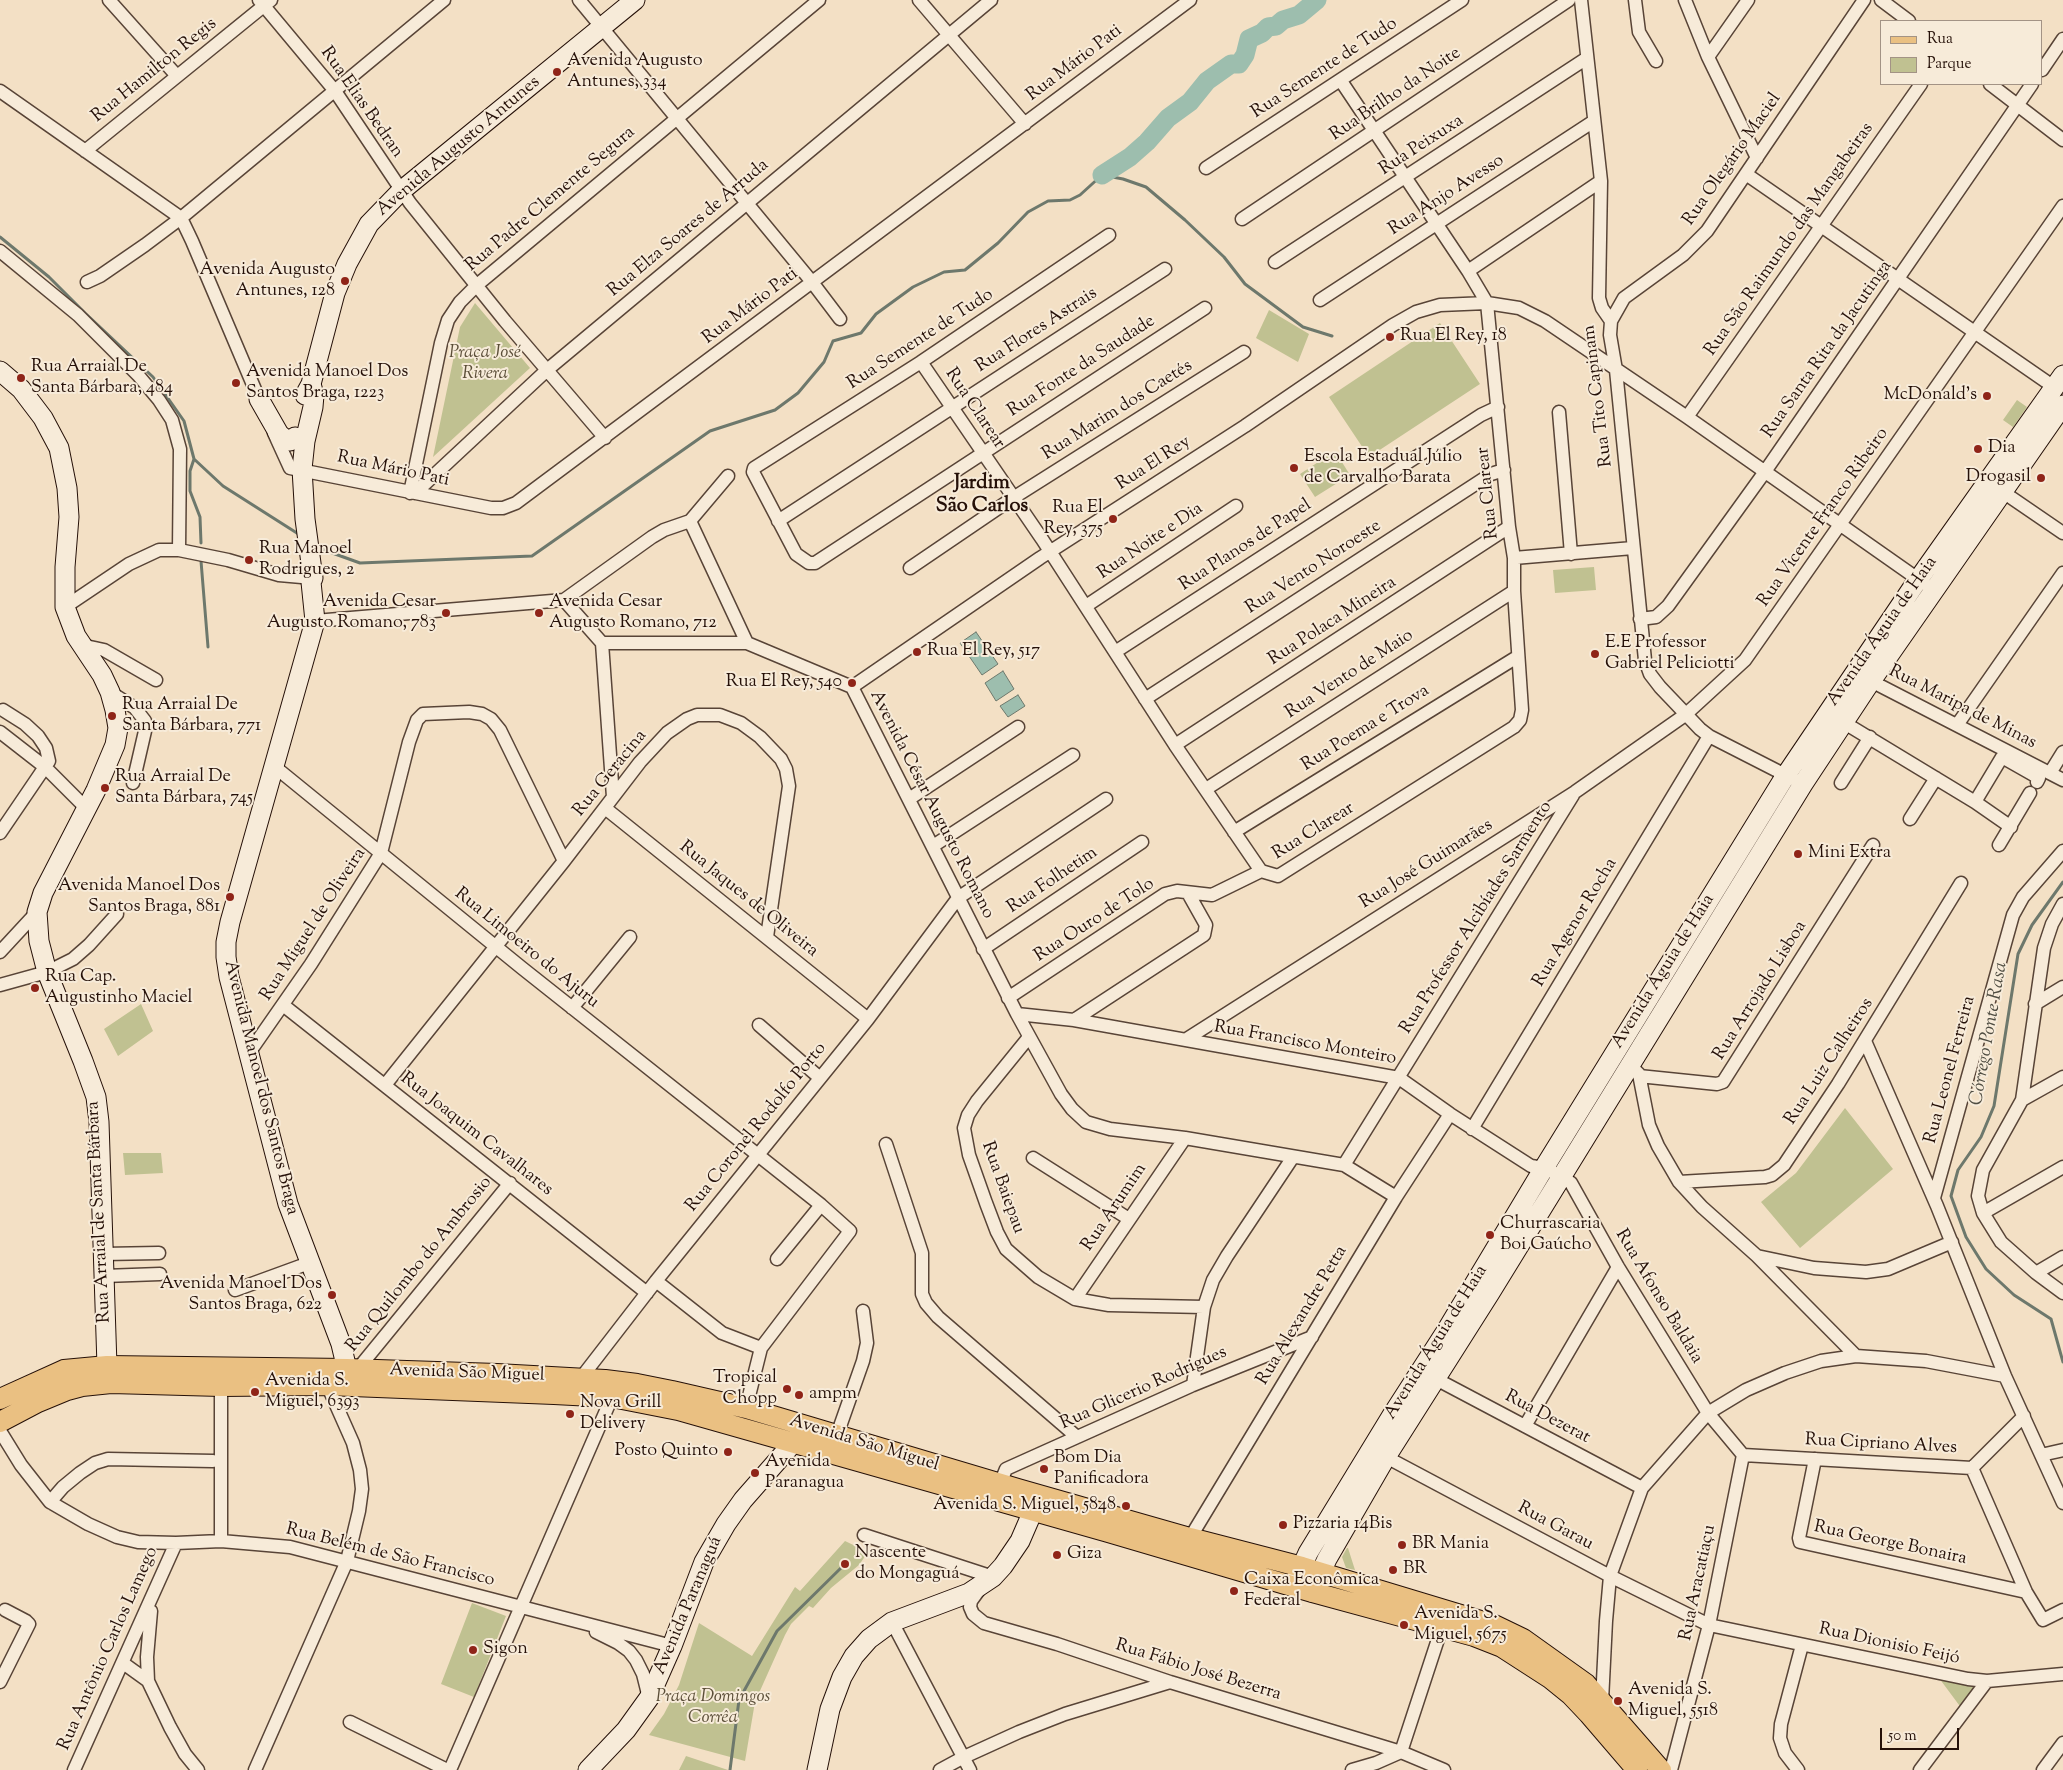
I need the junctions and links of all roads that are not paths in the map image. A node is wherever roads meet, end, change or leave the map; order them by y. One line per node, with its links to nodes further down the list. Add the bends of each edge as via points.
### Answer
1 (109, 0): 26 (street)
2 (444, 0): 32 (street)
3 (579, 0): 19 (street)
4 (635, 0): 19 (main road, Avenida Augusto Antunes)
5 (819, 0): 34 (street, Rua Padre Clemente Segura)
6 (919, 0): 20 (street)
7 (991, 0): 20 (street, Rua Elza Soares de Arruda)
8 (1190, 0): 36 (street, Rua Mário Pati)
9 (1462, 0): 27 (street, Rua Semente de Tudo)
10 (1568, 0): 37 (street, Rua Brilho da Noite)
11 (1581, 0): 23 (street, Rua Tito Capinam)
12 (1635, 0): 24 (street, via 1639,32)
13 (1685, 0): 22 (street)
14 (1748, 0): 22 (street)
15 (1864, 0): 40 (street, Rua Olegário Maciel)
16 (1881, 0): 18 (street)
17 (264, 2): 26 (street, Rua Hamilton Regis); 32 (street, Rua Elias Bedran)
18 (1908, 20)
19 (602, 27): 34 (street); 45 (main road, Avenida Augusto Antunes)
20 (948, 36): 36 (street); 46 (street, Rua Elza Soares de Arruda)
21 (2063, 39): 25 (street)
22 (1708, 57): 40 (street)
23 (1587, 58): 35 (street, Rua Tito Capinam); 43 (street, Rua Peixuxa)
24 (1656, 61)
25 (2043, 69)
26 (177, 76): 39 (street, Rua Hamilton Regis)
27 (1341, 81): 37 (street); 41 (street, Rua Semente de Tudo)
28 (1920, 85): 51 (street, Rua São Raimundo das Mangabeiras)
29 (1991, 85): 33 (street)
30 (2031, 85): 33 (street, Rua Santa Rita da Jacutinga)
31 (0, 91): 39 (street)
32 (335, 91): 45 (street, Rua Elias Bedran); 48 (street)
33 (2018, 105): 38 (street); 57 (street, Rua Santa Rita da Jacutinga)
34 (677, 118): 46 (street); 60 (street, Rua Padre Clemente Segura)
35 (1594, 121): 44 (street, Rua Tito Capinam); 50 (street, Rua Anjo Avesso)
36 (1025, 124): 59 (street, Rua Mário Pati)
37 (1375, 130): 43 (street); 49 (street, Rua Brilho da Noite)
38 (2063, 140)
39 (85, 151): 48 (street)
40 (1757, 158): 42 (street, Rua Olegário Maciel)
41 (1206, 168)
42 (1746, 174): 51 (street); 65 (street, Rua Olegário Maciel, via 1697,243 1624,298)
43 (1406, 178): 50 (street); 54 (street, Rua Peixuxa)
44 (1601, 181): 56 (street); 65 (street, Rua Tito Capinam, via 1599,298)
45 (401, 190): 60 (street, Rua Elias Bedran); 73 (main road, Avenida Augusto Antunes, via 369,224 347,264 335,293)
46 (748, 203): 59 (street); 69 (street, Rua Elza Soares de Arruda)
47 (2063, 206): 66 (street, Rua Vicente Franco Ribeiro)
48 (180, 218): 58 (street, via 130,256); 74 (street)
49 (1242, 219)
50 (1437, 224): 56 (street); 61 (street, Rua Anjo Avesso)
51 (1821, 226): 57 (street); 79 (street, Rua São Raimundo das Mangabeiras)
52 (1109, 235): 68 (street, Rua Semente de Tudo)
53 (0, 251): 97 (street, via 90,327 138,375 172,420 180,450)
54 (1275, 262)
55 (1165, 269): 77 (street, Rua Flores Astrais)
56 (1468, 271): 62 (street)
57 (1898, 279): 66 (street); 85 (street, Rua Santa Rita da Jacutinga)
58 (87, 282)
59 (812, 282): 64 (street); 81 (street, Rua Mário Pati)
60 (476, 285): 69 (street, Rua Elias Bedran); 88 (street, Rua Padre Clemente Segura, via 448,320 441,343)
61 (1320, 300)
62 (1487, 303): 70 (street, Rua El Rey, via 1519,308 1545,321); 76 (street, Rua Clarear); 98 (street, Rua El Rey, via 1440,305 1400,321)
63 (1205, 308): 82 (street, Rua Fonte da Saudade)
64 (840, 319)
65 (1611, 321): 70 (street, Rua Tito Capinam)
66 (1975, 332): 72 (street); 93 (street, Rua Vicente Franco Ribeiro)
67 (1244, 352): 89 (street, Rua Marim dos Caetés)
68 (921, 362): 77 (street, Rua Clarear); 92 (street, Rua Semente de Tudo, via 754,468 753,472)
69 (547, 370): 81 (street, Rua Elias Bedran); 88 (street, Rua Elza Soares de Arruda)
70 (1616, 370): 79 (street, Rua El Rey); 96 (street, Rua Tito Capinam)
71 (0, 371): 109 (main road, Rua Arraial de Santa Bárbara, via 21,389 44,418 59,448 69,517)
72 (2059, 381): 87 (main road, Avenida Águia de Haia, via 2027,426)
73 (312, 384): 80 (main road, Avenida Augusto Antunes, via 302,403); 83 (main road, Avenida Augusto Antunes, via 313,407)
74 (259, 399): 80 (main road, via 279,434 290,441); 83 (street)
75 (2063, 406): 87 (main road, Avenida Águia de Haia)
76 (1498, 407): 84 (street, Rua Clarear); 115 (street, Rua Planos de Papel, via 1480,415)
77 (952, 408): 82 (street, Rua Clarear); 92 (street, Rua Flores Astrais)
78 (1559, 412): 99 (street)
79 (1687, 417): 85 (street, Rua El Rey)
80 (295, 437): 83 (main road, Avenida Augusto Antunes)
81 (605, 438): 88 (street, Rua Mário Pati, via 516,503 503,508)
82 (982, 453): 89 (street, Rua Clarear); 92 (street, Rua Fonte da Saudade, via 815,562 809,563 796,554)
83 (296, 468): 88 (street, Rua Mário Pati); 103 (main road, Avenida Augusto Antunes, via 289,481 301,519)
84 (1504, 470): 94 (street, Rua Clarear); 121 (street, Rua Vento Noroeste, via 1491,474)
85 (1764, 473): 93 (street, Rua El Rey); 110 (street, Rua Santa Rita da Jacutinga, via 1668,606 1656,617)
86 (728, 476): 91 (street)
87 (1995, 487): 95 (street); 104 (main road, Avenida Águia de Haia); 106 (main road, Avenida Águia de Haia)
88 (413, 493)
89 (1013, 498): 98 (street, Rua Clarear); 101 (street, Rua Marim dos Caetés)
90 (1236, 506): 108 (street, Rua Noite e Dia)
91 (690, 521): 107 (street, via 652,537); 113 (street)
92 (778, 521)
93 (1841, 524): 104 (street, Rua El Rey); 123 (street, Rua Vicente Franco Ribeiro, via 1745,660)
94 (1509, 527): 100 (street, Rua Clarear); 130 (street, Rua Polaca Mineira)
95 (2063, 533)
96 (1633, 548): 99 (street); 110 (street, Rua Tito Capinam)
97 (179, 550): 103 (street, via 279,575); 109 (street, via 159,550 137,560)
98 (1050, 552): 108 (street, Rua Clarear); 119 (street, Rua El Rey)
99 (1571, 554): 100 (street)
100 (1514, 558): 105 (street, Rua Clarear)
101 (910, 568)
102 (2063, 573): 125 (street)
103 (311, 579): 111 (main road, Avenida Manoel dos Santos Braga)
104 (1918, 580): 106 (street, Rua El Rey); 136 (main road, Avenida Águia de Haia)
105 (1514, 591): 116 (street, Rua Clarear); 143 (street, Rua Vento de Maio)
106 (1934, 591): 118 (main road, Avenida Águia de Haia)
107 (564, 600): 111 (street); 112 (street)
108 (1086, 606): 115 (street, Rua Clarear)
109 (65, 607): 114 (main road, Rua Arraial de Santa Bárbara)
110 (1640, 619): 123 (street, Rua Tito Capinam, via 1650,674)
111 (315, 622): 134 (main road, Avenida Manoel dos Santos Braga)
112 (602, 643): 113 (street, Avenida César Augusto Romano); 146 (street)
113 (747, 643): 119 (street, Avenida César Augusto Romano)
114 (82, 645): 117 (street, via 104,650); 120 (main road, Rua Arraial de Santa Bárbara)
115 (1115, 652): 121 (street, Rua Clarear)
116 (1517, 657): 154 (street, Rua Poema e Trova); 163 (street, Rua Clarear, via 1522,710 1514,727 1278,876)
117 (156, 680)
118 (1871, 682): 124 (main road, Avenida Águia de Haia); 125 (street, Rua Maripa de Minas)
119 (852, 687): 147 (street, Avenida César Augusto Romano)
120 (110, 692): 139 (street, via 135,708 144,720 145,731); 150 (main road, Rua Arraial de Santa Bárbara, via 118,728 115,745)
121 (1145, 699): 130 (street, Rua Clarear)
122 (3, 710): 133 (street, via 38,736 46,748 48,762)
123 (1686, 714): 128 (street, Rua Tito Capinam); 144 (street, Rua José Guimarães)
124 (1843, 722): 129 (street); 142 (main road, Avenida Águia de Haia)
125 (1957, 725): 135 (street, Rua Maripa de Minas)
126 (1018, 727): 147 (street)
127 (0, 732): 133 (street)
128 (1710, 736): 136 (street, Rua Tito Capinam); 197 (street, Rua Agenor Rocha)
129 (1870, 738): 137 (street); 141 (street)
130 (1175, 745): 143 (street, Rua Clarear)
131 (2063, 752): 135 (street)
132 (1073, 755): 159 (street)
133 (45, 767): 150 (street); 155 (street)
134 (275, 767): 161 (street, Rua Limoeiro do Ajuru); 189 (main road, Avenida Manoel dos Santos Braga, via 226,942 229,977)
135 (2050, 773): 138 (street, Rua Maripa de Minas)
136 (1786, 775): 142 (street, Rua Tito Capinam); 205 (main road, Avenida Águia de Haia)
137 (1936, 778): 149 (street); 152 (street)
138 (2063, 780)
139 (133, 782)
140 (2038, 782): 149 (street, via 2039,778 2002,757)
141 (1841, 783)
142 (1803, 784): 190 (main road, Avenida Águia de Haia)
143 (1206, 789): 154 (street, Rua Clarear)
144 (1575, 792): 187 (street, Rua José Guimarães); 193 (street, Rua Professor Alcibíades Sarmento)
145 (2030, 793): 153 (street)
146 (613, 797): 151 (street, Rua Geracina); 171 (street, Rua Geracina, via 667,733 687,719 697,715 720,715 740,723 760,738 781,759 789,786)
147 (909, 799): 159 (street, Avenida César Augusto Romano)
148 (1106, 799): 166 (street, Rua Coronel Rodolfo Porto)
149 (1975, 802): 153 (street)
150 (86, 808): 168 (main road, Rua Arraial de Santa Bárbara)
151 (605, 808): 162 (street, Rua Geracina); 171 (street, Rua Jaques de Oliveira)
152 (1910, 819)
153 (2011, 827): 158 (street)
154 (1234, 832): 163 (street, Rua Clarear)
155 (0, 833)
156 (1142, 842): 173 (street, Rua Folhetim)
157 (1873, 845): 190 (street, Rua Arrojado Lisboa, via 1723,1082 1717,1084)
158 (1999, 845)
159 (933, 846): 166 (street, Avenida César Augusto Romano)
160 (2063, 851): 210 (street, Rua Leonel Ferreira, via 2023,897 2012,915)
161 (381, 853): 162 (street, Rua Miguel de Oliveira, via 408,742 417,720 423,714 469,712 490,718 500,730); 172 (street, Rua Limoeiro do Ajuru); 180 (street, Rua Miguel de Oliveira)
162 (564, 861): 172 (street, Rua Geracina)
163 (1260, 871): 165 (street, Rua Ouro de Tolo, via 1212,895)
164 (1961, 883): 188 (street, Rua Luiz Calheiros)
165 (1188, 893): 178 (street, Rua Ouro de Tolo, via 1165,894); 184 (street, via 1206,925 1204,935)
166 (958, 898): 173 (street, Avenida César Augusto Romano); 183 (street, Rua Coronel Rodolfo Porto)
167 (2063, 904): 179 (street, via 2044,948)
168 (37, 912): 174 (street); 175 (main road, Rua Arraial de Santa Bárbara, via 39,941)
169 (117, 914): 175 (street, via 73,959)
170 (630, 937): 181 (street)
171 (767, 938): 183 (street, Rua Jaques de Oliveira)
172 (496, 947): 181 (street, Rua Limoeiro do Ajuru); 194 (street, Rua Geracina)
173 (983, 949): 178 (street, Avenida César Augusto Romano)
174 (0, 952)
175 (47, 972): 176 (street); 215 (main road, Rua Arraial de Santa Bárbara, via 96,1097)
176 (0, 985)
177 (2063, 987): 179 (street)
178 (1008, 998): 182 (street, Avenida César Augusto Romano)
179 (2035, 1004): 195 (street)
180 (283, 1005): 189 (street, Rua Miguel de Oliveira); 194 (street, Rua Joaquim Cavalhares)
181 (572, 1008): 200 (street, Rua Limoeiro do Ajuru)
182 (1016, 1014): 184 (street, Rua Francisco Monteiro); 186 (street, Avenida César Augusto Romano)
183 (868, 1018): 192 (street, Rua Coronel Rodolfo Porto)
184 (1074, 1020): 187 (street, Rua Francisco Monteiro)
185 (758, 1025): 192 (street)
186 (1029, 1036): 198 (street, Avenida César Augusto Romano, via 1061,1094 1086,1122 1110,1129); 229 (street, Rua Baiepau, via 968,1115 964,1128 966,1140 996,1232 1006,1248 1038,1277)
187 (1184, 1040): 193 (street, Rua Francisco Monteiro)
188 (1865, 1041): 207 (street, Rua Luiz Calheiros, via 1779,1170 1765,1177); 210 (street)
189 (249, 1053): 220 (main road, Avenida Manoel dos Santos Braga, via 288,1204)
190 (1635, 1071): 206 (main road, Avenida Águia de Haia); 207 (street, via 1649,1125)
191 (2063, 1076): 195 (street)
192 (820, 1078): 200 (street, Rua Coronel Rodolfo Porto)
193 (1399, 1078): 196 (street, Rua Francisco Monteiro); 203 (street, Rua Professor Alcibíades Sarmento)
194 (385, 1084): 208 (street, Rua Joaquim Cavalhares)
195 (2022, 1100): 212 (street, via 1983,1170 1978,1196)
196 (1450, 1114): 197 (street, Rua Francisco Monteiro); 209 (street, Rua Alexandre Petta)
197 (1472, 1129): 205 (street, Rua Francisco Monteiro, via 1531,1166)
198 (1184, 1138): 201 (street, Avenida César Augusto Romano); 213 (street, Rua Arumim)
199 (886, 1144): 252 (street, via 922,1253 922,1294 926,1303 938,1317)
200 (757, 1155): 211 (street, Rua Limoeiro do Ajuru); 225 (street, Rua Coronel Rodolfo Porto)
201 (1293, 1157): 203 (street, Avenida César Augusto Romano); 230 (street, via 1227,1256 1213,1280)
202 (1033, 1158): 213 (street)
203 (1344, 1165): 209 (street, Avenida César Augusto Romano)
204 (2063, 1167): 212 (street)
205 (1544, 1168): 206 (street, Rua Francisco Monteiro); 271 (main road, Avenida Águia de Haia, via 1308,1553)
206 (1561, 1176): 221 (street, Rua Afonso Baldaia, via 1571,1183); 240 (main road, Avenida Águia de Haia)
207 (1679, 1182): 217 (street)
208 (510, 1183): 227 (street, Rua Joaquim Cavalhares); 236 (street, Rua Quilombo do Ambrosio)
209 (1396, 1197): 232 (street, Rua Alexandre Petta)
210 (1934, 1198): 214 (street)
211 (821, 1205): 219 (street); 233 (street, Rua Limoeiro do Ajuru, via 850,1230)
212 (1983, 1214): 222 (street, via 2001,1242)
213 (1129, 1219): 229 (street, Rua Arumim)
214 (1952, 1242): 217 (street, via 1888,1269 1866,1272 1814,1268); 237 (street)
215 (103, 1254): 216 (street); 224 (main road, Rua Arraial de Santa Bárbara)
216 (159, 1254)
217 (1757, 1256): 234 (street)
218 (2063, 1257): 222 (street)
219 (777, 1259)
220 (309, 1263): 226 (street); 236 (main road, Avenida Manoel dos Santos Braga)
221 (1618, 1267): 246 (street, Rua Afonso Baldaia); 249 (street)
222 (2036, 1273): 228 (street)
223 (160, 1274): 224 (street)
224 (104, 1276): 235 (main road, Rua Arraial de Santa Bárbara)
225 (656, 1281): 227 (street, Rua Coronel Rodolfo Porto); 233 (street, via 722,1333)
226 (234, 1290)
227 (646, 1293): 239 (street, Rua Coronel Rodolfo Porto)
228 (2063, 1294)
229 (1075, 1299): 230 (street, Rua Baiepau, via 1109,1305)
230 (1204, 1307): 241 (street)
231 (863, 1311): 251 (street, via 866,1342 863,1361)
232 (1312, 1337): 241 (street, Rua Glicerio Rodrigues); 267 (street, Rua Alexandre Petta)
233 (761, 1348): 245 (street)
234 (1856, 1356): 237 (street, via 1926,1361); 246 (street, via 1821,1361 1785,1373 1746,1390)
235 (107, 1366): 238 (main road, Avenida São Miguel); 244 (main road, Avenida São Miguel, via 64,1370)
236 (352, 1375): 238 (main road, Avenida São Miguel); 239 (main road, Avenida São Miguel); 243 (main road, Avenida São Miguel)
237 (2005, 1376): 247 (street)
238 (323, 1377): 242 (main road, Avenida São Miguel); 270 (street, via 353,1443 361,1479 359,1511)
239 (581, 1378): 245 (main road, Avenida São Miguel, via 638,1384)
240 (1436, 1379): 249 (street, Rua Dezerat); 257 (main road, Avenida Águia de Haia)
241 (1193, 1385): 252 (street, Rua Glicerio Rodrigues)
242 (221, 1386): 248 (main road, Avenida São Miguel, via 111,1383 82,1386 38,1402); 268 (street)
243 (612, 1397): 253 (main road, Avenida São Miguel, via 696,1414); 278 (street)
244 (0, 1400)
245 (746, 1408): 251 (main road, Avenida São Miguel)
246 (1708, 1413): 255 (street); 262 (street)
247 (2024, 1416): 256 (street); 260 (street, Rua Cipriano Alves)
248 (0, 1422)
249 (1525, 1426): 262 (street, Rua Dezerat)
250 (0, 1430): 263 (street, Rua Belém de São Francisco, via 21,1465)
251 (832, 1433): 253 (main road, via 805,1435); 261 (main road, Avenida São Miguel)
252 (1077, 1437): 261 (street, Rua Glicerio Rodrigues, via 1006,1469)
253 (793, 1443): 264 (main road, Avenida São Miguel); 286 (main road, Avenida Paranaguá, via 726,1524 704,1562)
254 (2063, 1450): 256 (street)
255 (1743, 1455): 258 (street, Rua Cipriano Alves); 283 (street, Rua Aracatiaçu)
256 (2042, 1455): 265 (street)
257 (1386, 1457): 271 (main road, Avenida Águia de Haia); 272 (street, Rua Garau)
258 (1815, 1458): 260 (street, Rua Cipriano Alves); 276 (street, Rua George Bonaira, via 1800,1542)
259 (213, 1461): 263 (street, via 108,1458 80,1473)
260 (1972, 1468): 276 (street)
261 (1000, 1484): 264 (main road, Avenida São Miguel)
262 (1642, 1488): 272 (street)
263 (50, 1502): 269 (street, Rua Belém de São Francisco, via 117,1537 138,1542)
264 (1036, 1503): 267 (main road, Avenida São Miguel); 273 (main road, via 1016,1548); 274 (main road, Avenida São Miguel)
265 (2063, 1503)
266 (864, 1535): 273 (street)
267 (1190, 1538): 271 (main road, Avenida São Miguel)
268 (221, 1541): 269 (street, Rua Belém de São Francisco); 270 (street, Rua Belém de São Francisco, via 290,1547)
269 (176, 1543): 277 (street, Rua Antônio Carlos Lamego)
270 (347, 1561): 278 (street, Rua Belém de São Francisco); 301 (street)
271 (1311, 1570): 274 (main road, Avenida Águia de Haia); 275 (main road, Avenida Águia de Haia); 294 (main road, Avenida São Miguel, via 1494,1625 1523,1639 1563,1666)
272 (1610, 1576): 283 (street, Rua Garau); 294 (street)
273 (987, 1581): 282 (main road, via 968,1593); 291 (street, Rua Fábio José Bezerra, via 970,1607 984,1623)
274 (1293, 1586): 275 (main road, Avenida São Miguel)
275 (1312, 1592): 284 (main road, Avenida São Miguel)
276 (2026, 1592): 280 (street, via 2043,1620)
277 (152, 1598): 287 (street, Rua Antônio Carlos Lamego); 289 (street)
278 (522, 1606): 281 (street, Rua Belém de São Francisco); 302 (street)
279 (5, 1610): 290 (street, via 29,1624)
280 (2063, 1610)
281 (576, 1621): 286 (street, Rua Belém de São Francisco); 293 (street, Rua Belém de São Francisco, via 629,1651 643,1674)
282 (892, 1622): 298 (street); 304 (main road, via 868,1639 842,1677 830,1710)
283 (1709, 1625): 285 (street, Rua Dionisio Feijó); 311 (street, Rua Aracatiaçu)
284 (1442, 1626): 297 (street); 309 (main road, Avenida São Miguel, via 1502,1647 1550,1678 1589,1714)
285 (1802, 1645): 292 (street, Rua Dionisio Feijó); 312 (street, via 1780,1738 1785,1753)
286 (672, 1646): 293 (main road, Avenida Paranaguá)
287 (123, 1663): 289 (street); 299 (street, Rua Antônio Carlos Lamego)
288 (2063, 1674): 292 (street, Rua Dionisio Feijó)
289 (148, 1681): 300 (street, via 173,1733)
290 (0, 1682)
291 (1170, 1682): 297 (street, Rua Fábio José Bezerra); 298 (street, via 1065,1714)
292 (1986, 1682): 313 (street)
293 (649, 1698): 303 (main road, Avenida Paranaguá, via 626,1730)
294 (1602, 1701): 310 (main road, Avenida São Miguel)
295 (350, 1722): 302 (street)
296 (2061, 1751): 314 (street)
297 (1401, 1752): 307 (street); 308 (street, Rua Fábio José Bezerra)
298 (964, 1757): 305 (street); 306 (street)
299 (74, 1770)
300 (198, 1770)
301 (255, 1770)
302 (449, 1770)
303 (588, 1770)
304 (817, 1770)
305 (940, 1770)
306 (970, 1770)
307 (1352, 1770)
308 (1444, 1770)
309 (1637, 1770)
310 (1661, 1770)
311 (1671, 1770)
312 (1798, 1770)
313 (1920, 1770)
314 (2043, 1770)

